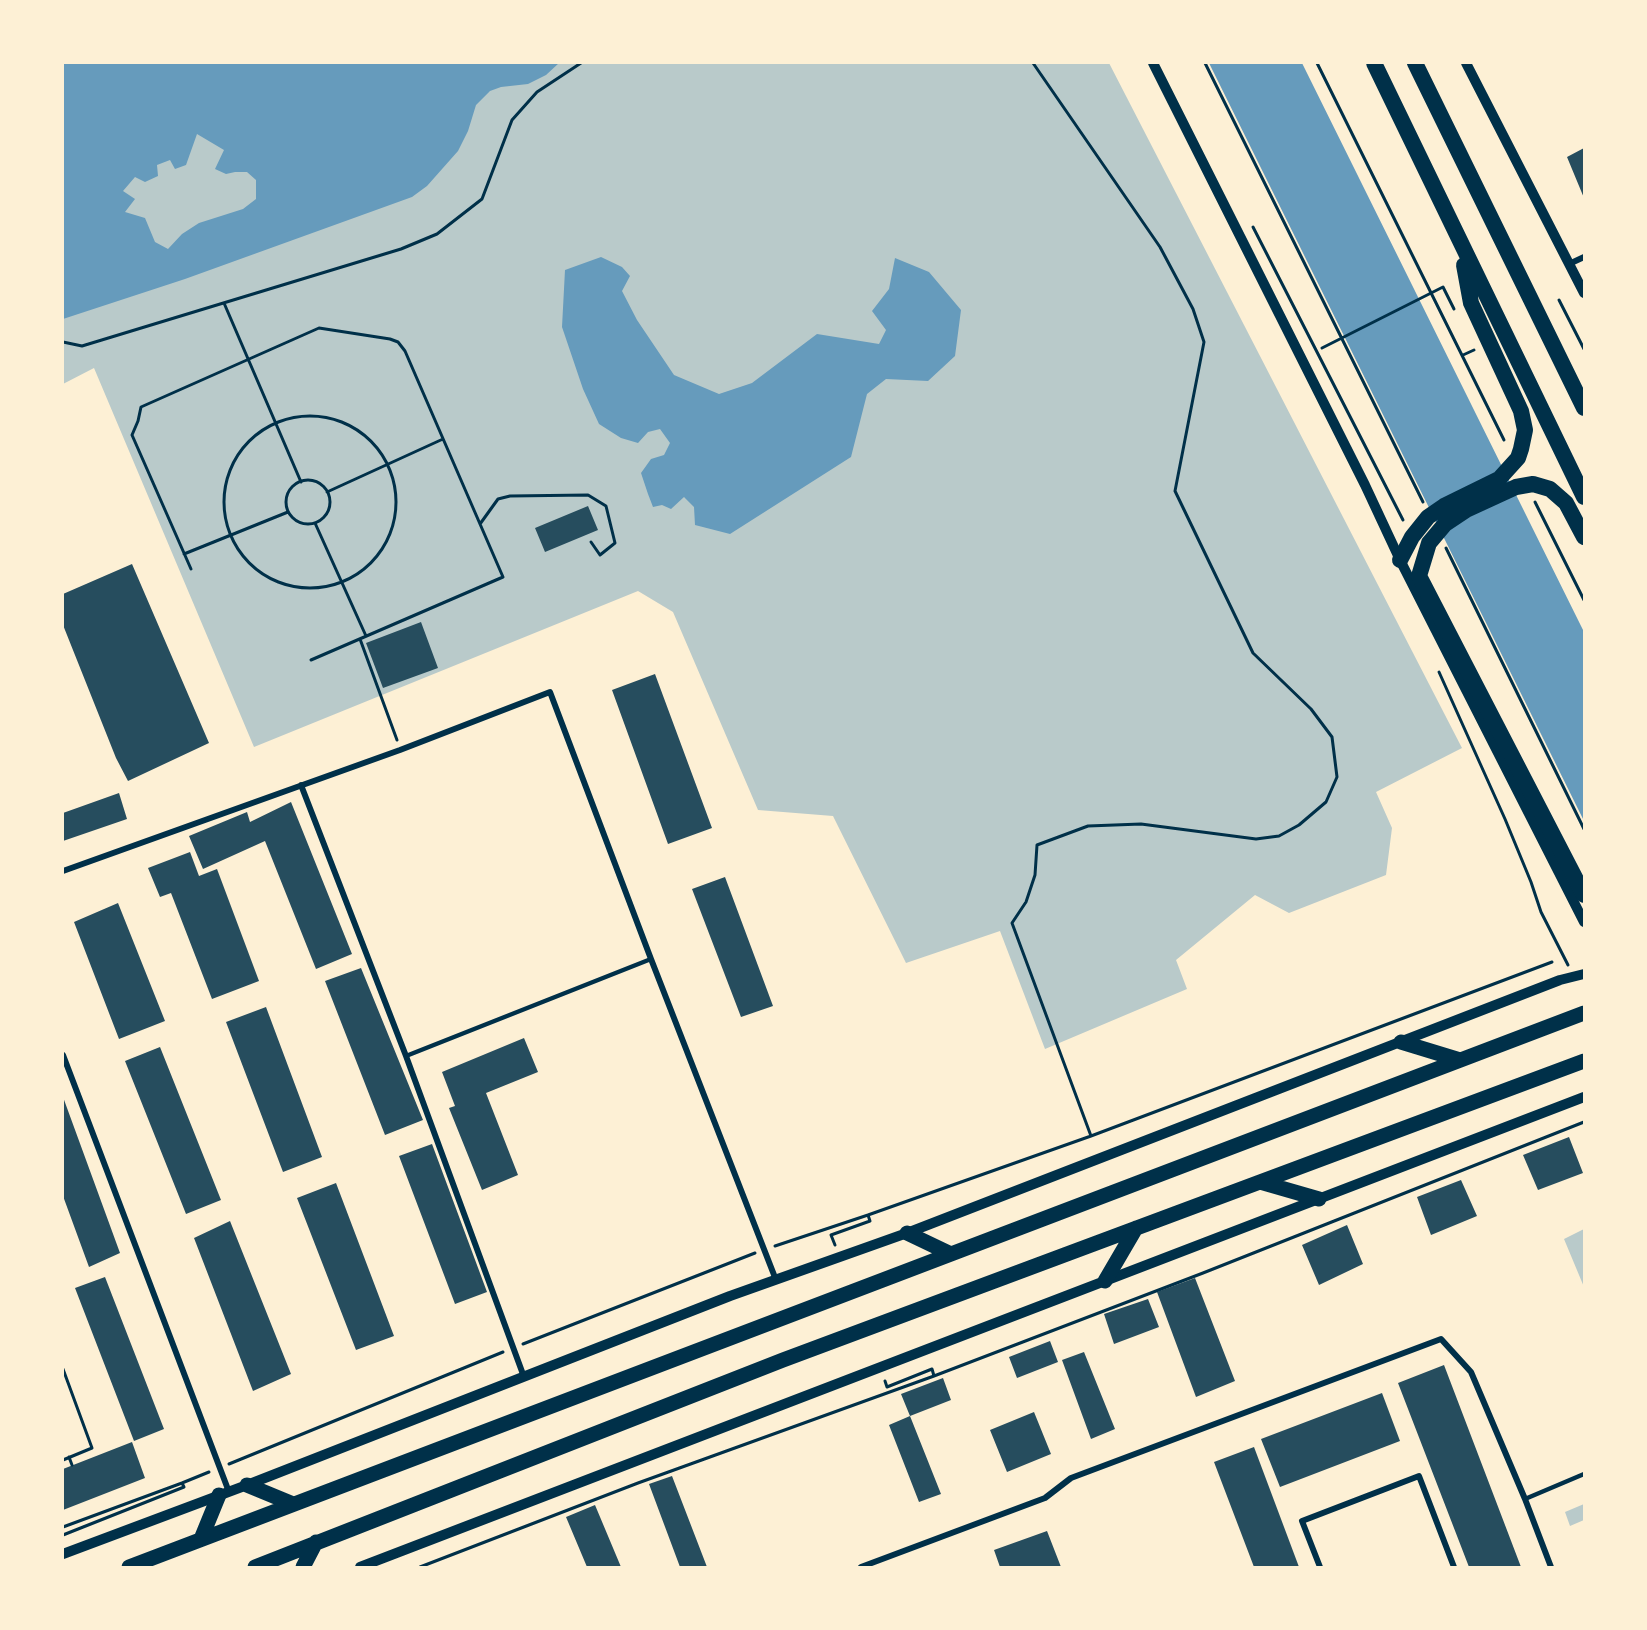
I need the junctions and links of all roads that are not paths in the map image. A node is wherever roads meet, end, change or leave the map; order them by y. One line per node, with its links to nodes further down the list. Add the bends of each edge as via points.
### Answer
1 (1153, 63): 12 (street)
2 (1374, 63): 5 (highway)
3 (1415, 63): 9 (highway)
4 (1466, 63): 7 (street)
5 (1461, 246): 10 (highway); 12 (highway, via 1471,303 1521,411 1525,430 1518,458 1499,479 1444,506 1416,532)
6 (1584, 257): 7 (street)
7 (1569, 264): 8 (street)
8 (1584, 293)
9 (1584, 408)
10 (1584, 497)
11 (1584, 537): 15 (highway, via 1566,503 1550,489 1516,487 1445,524 1419,576)
12 (1400, 560): 16 (street)
13 (301, 785): 14 (street); 17 (street, via 550,692); 22 (street)
14 (63, 871)
15 (1584, 895)
16 (1584, 922)
17 (651, 959): 22 (lane); 31 (street)
18 (1584, 974): 20 (street)
19 (1584, 1012): 23 (main road)
20 (1401, 1042): 23 (main road); 29 (street)
21 (63, 1055): 36 (street)
22 (406, 1056): 33 (street)
23 (1460, 1060): 30 (main road)
24 (1584, 1061): 26 (main road)
25 (1584, 1097): 27 (street)
26 (1260, 1182): 27 (main road); 28 (main road)
27 (1319, 1199): 32 (street)
28 (1136, 1228): 32 (main road); 40 (main road)
29 (907, 1233): 30 (main road); 31 (street)
30 (951, 1254): 38 (main road)
31 (776, 1280): 33 (street)
32 (1105, 1281): 45 (street)
33 (524, 1377): 35 (street)
34 (1584, 1474): 37 (lane)
35 (247, 1485): 36 (street); 38 (main road)
36 (224, 1493): 39 (main road); 41 (street)
37 (1525, 1499): 46 (street, via 1471,1372 1441,1340 1071,1478 1044,1498); 49 (street)
38 (292, 1504): 39 (main road)
39 (201, 1539): 42 (main road)
40 (316, 1542): 43 (main road); 44 (main road)
41 (63, 1554)
42 (129, 1567)
43 (255, 1567)
44 (303, 1567)
45 (360, 1567)
46 (861, 1567)
47 (1320, 1567): 48 (street, via 1302,1521 1419,1476)
48 (1454, 1567)
49 (1551, 1567)

